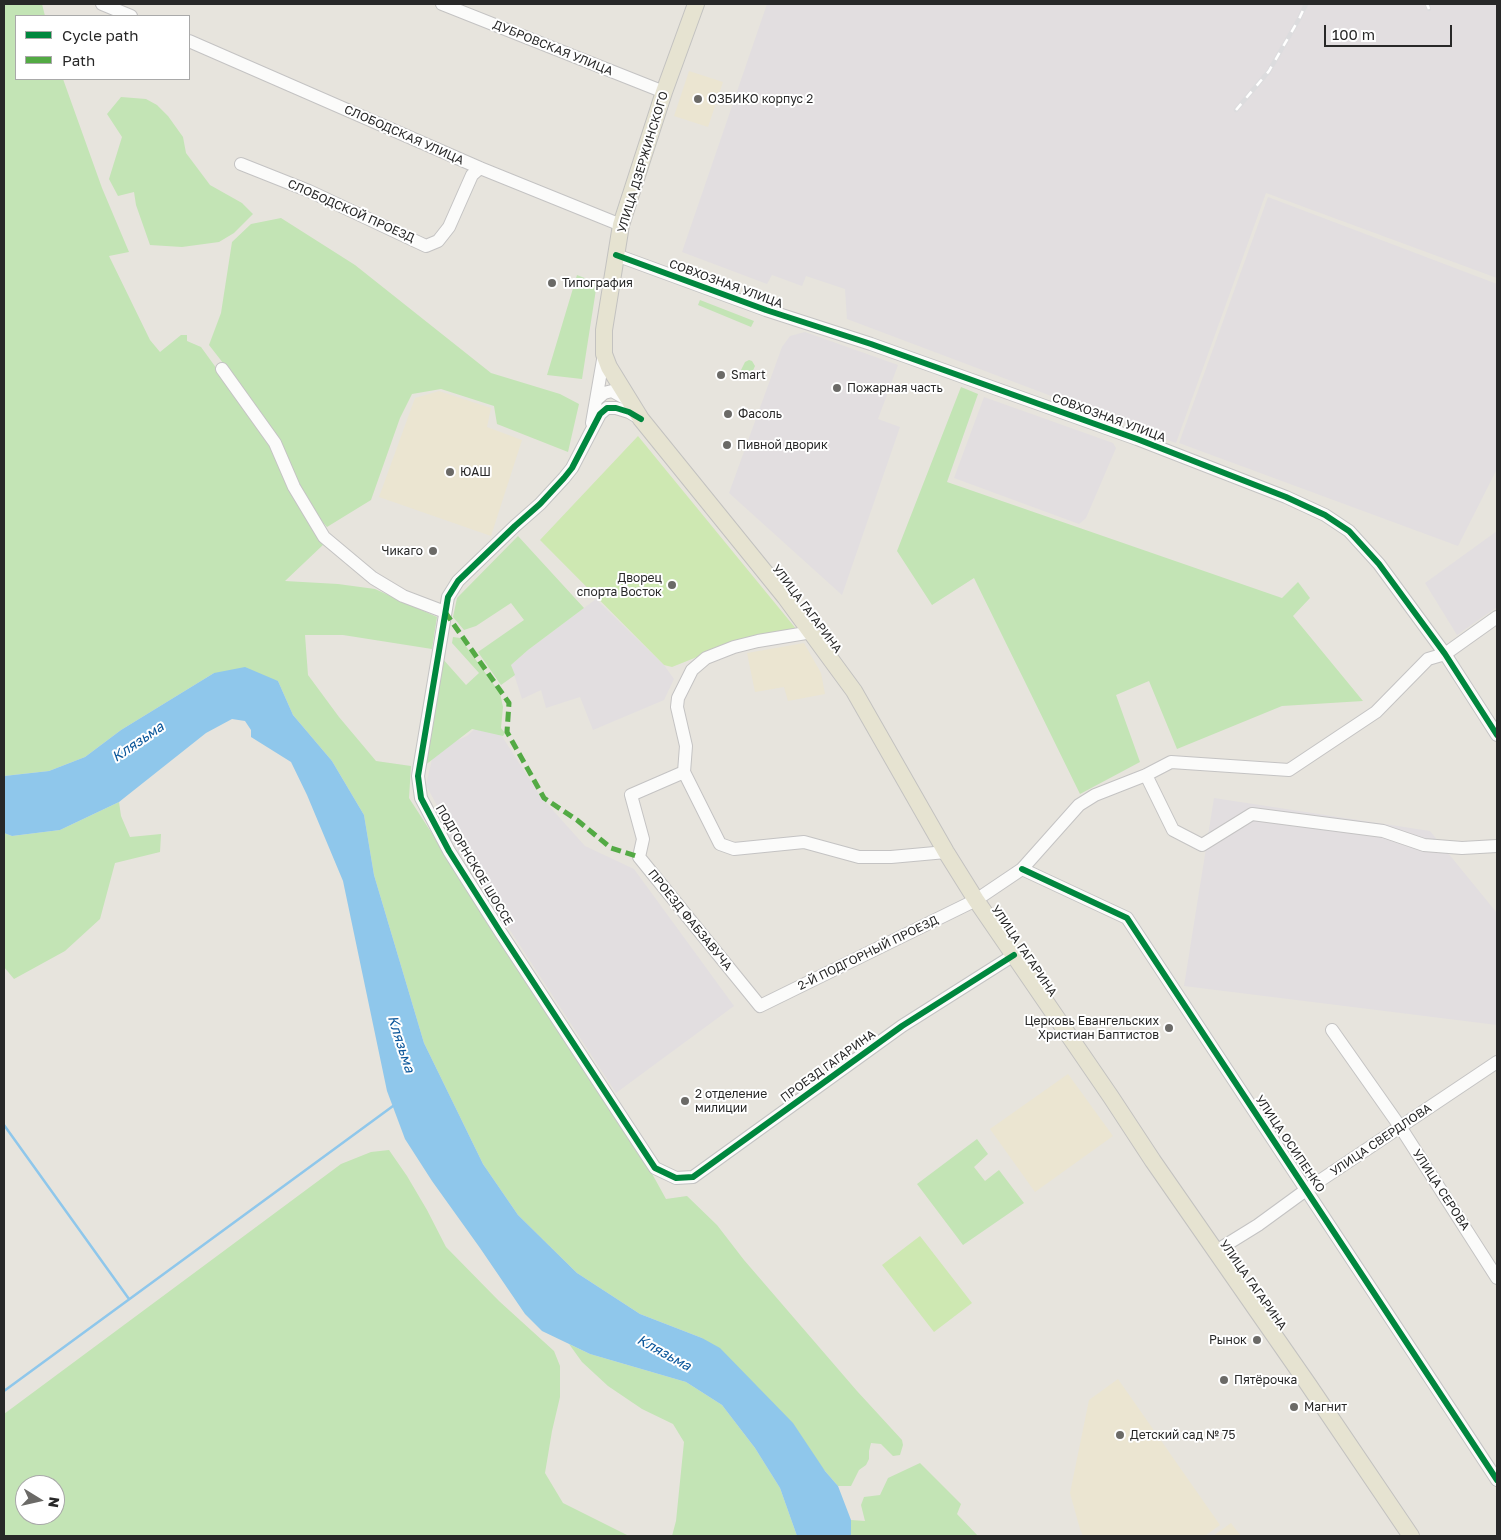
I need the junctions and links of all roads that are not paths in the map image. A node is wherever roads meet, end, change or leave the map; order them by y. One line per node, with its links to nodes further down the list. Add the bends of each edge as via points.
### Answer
1 (102, 4): 4 (street)
2 (442, 4): 6 (street, ДУБРОВСКАЯ УЛИЦА)
3 (696, 4): 6 (main road, УЛИЦА ДЗЕРЖИНСКОГО)
4 (129, 15)
5 (190, 41): 8 (street, СЛОБОДСКАЯ УЛИЦА)
6 (664, 92): 9 (main road, УЛИЦА ДЗЕРЖИНСКОГО)
7 (241, 164): 8 (street, СЛОБОДСКОЙ ПРОЕЗД, via 309,191 426,246 438,241 449,227 472,175)
8 (480, 168): 9 (street, СЛОБОДСКАЯ УЛИЦА)
9 (621, 225): 10 (main road, УЛИЦА ДЗЕРЖИНСКОГО)
10 (616, 255): 11 (main road, УЛИЦА ДЗЕРЖИНСКОГО, via 604,330); 20 (street, СОВХОЗНАЯ УЛИЦА, via 1137,439 1286,496 1350,531 1379,564)
11 (604, 354): 13 (street); 14 (main road, УЛИЦА ГАГАРИНА, via 616,381)
12 (222, 369): 17 (street, via 275,443 294,486 324,537 373,578 403,596)
13 (596, 400): 14 (street, via 612,391); 16 (street)
14 (630, 401): 15 (main road, УЛИЦА ГАГАРИНА)
15 (641, 419): 16 (street, via 629,412 607,408 600,414); 19 (main road, УЛИЦА ГАГАРИНА)
16 (589, 438): 17 (street, ПОДГОРНСКОЕ ШОССЕ, via 564,478 458,581 448,597)
17 (445, 612): 33 (street, ПОДГОРНСКОЕ ШОССЕ, via 418,776 421,798 449,851)
18 (1497, 617): 20 (street, 2-Й ПОДГОРНЫЙ ПРОЕЗД)
19 (812, 632): 22 (street, via 734,647 706,658 692,670 677,707 686,746); 25 (main road, УЛИЦА ГАГАРИНА, via 854,691)
20 (1445, 654): 21 (street, СОВХОЗНАЯ УЛИЦА); 23 (street, 2-Й ПОДГОРНЫЙ ПРОЕЗД, via 1428,659 1376,712 1289,770 1171,762)
21 (1497, 735)
22 (684, 772): 25 (street, via 720,844 734,849 804,842 859,857); 29 (street, ПРОЕЗД ФАБЗАВУЧА, via 631,795 643,839 639,858)
23 (1146, 775): 24 (street, via 1173,830 1202,845 1252,814 1383,831 1424,845); 26 (street, 2-Й ПОДГОРНЫЙ ПРОЕЗД, via 1095,795 1079,805)
24 (1497, 846)
25 (946, 852): 27 (main road, УЛИЦА ГАГАРИНА)
26 (1022, 869): 27 (street, 2-Й ПОДГОРНЫЙ ПРОЕЗД); 34 (street, УЛИЦА ОСИПЕНКО, via 1127,918)
27 (976, 900): 28 (main road, УЛИЦА ГАГАРИНА); 29 (street, 2-Й ПОДГОРНЫЙ ПРОЕЗД)
28 (1014, 956): 33 (street, ПРОЕЗД ГАГАРИНА, via 902,1026 693,1177 676,1178); 35 (main road, УЛИЦА ГАГАРИНА)
29 (760, 1006)
30 (1332, 1030): 32 (street, УЛИЦА СЕРОВА)
31 (1497, 1062): 32 (street, УЛИЦА СВЕРДЛОВА)
32 (1401, 1128): 34 (street, УЛИЦА СВЕРДЛОВА); 36 (street, УЛИЦА СЕРОВА)
33 (655, 1168)
34 (1306, 1190): 35 (street, УЛИЦА СВЕРДЛОВА); 37 (street, УЛИЦА ОСИПЕНКО)
35 (1216, 1251): 38 (main road, УЛИЦА ГАГАРИНА)
36 (1497, 1278)
37 (1497, 1480)
38 (1412, 1536)

